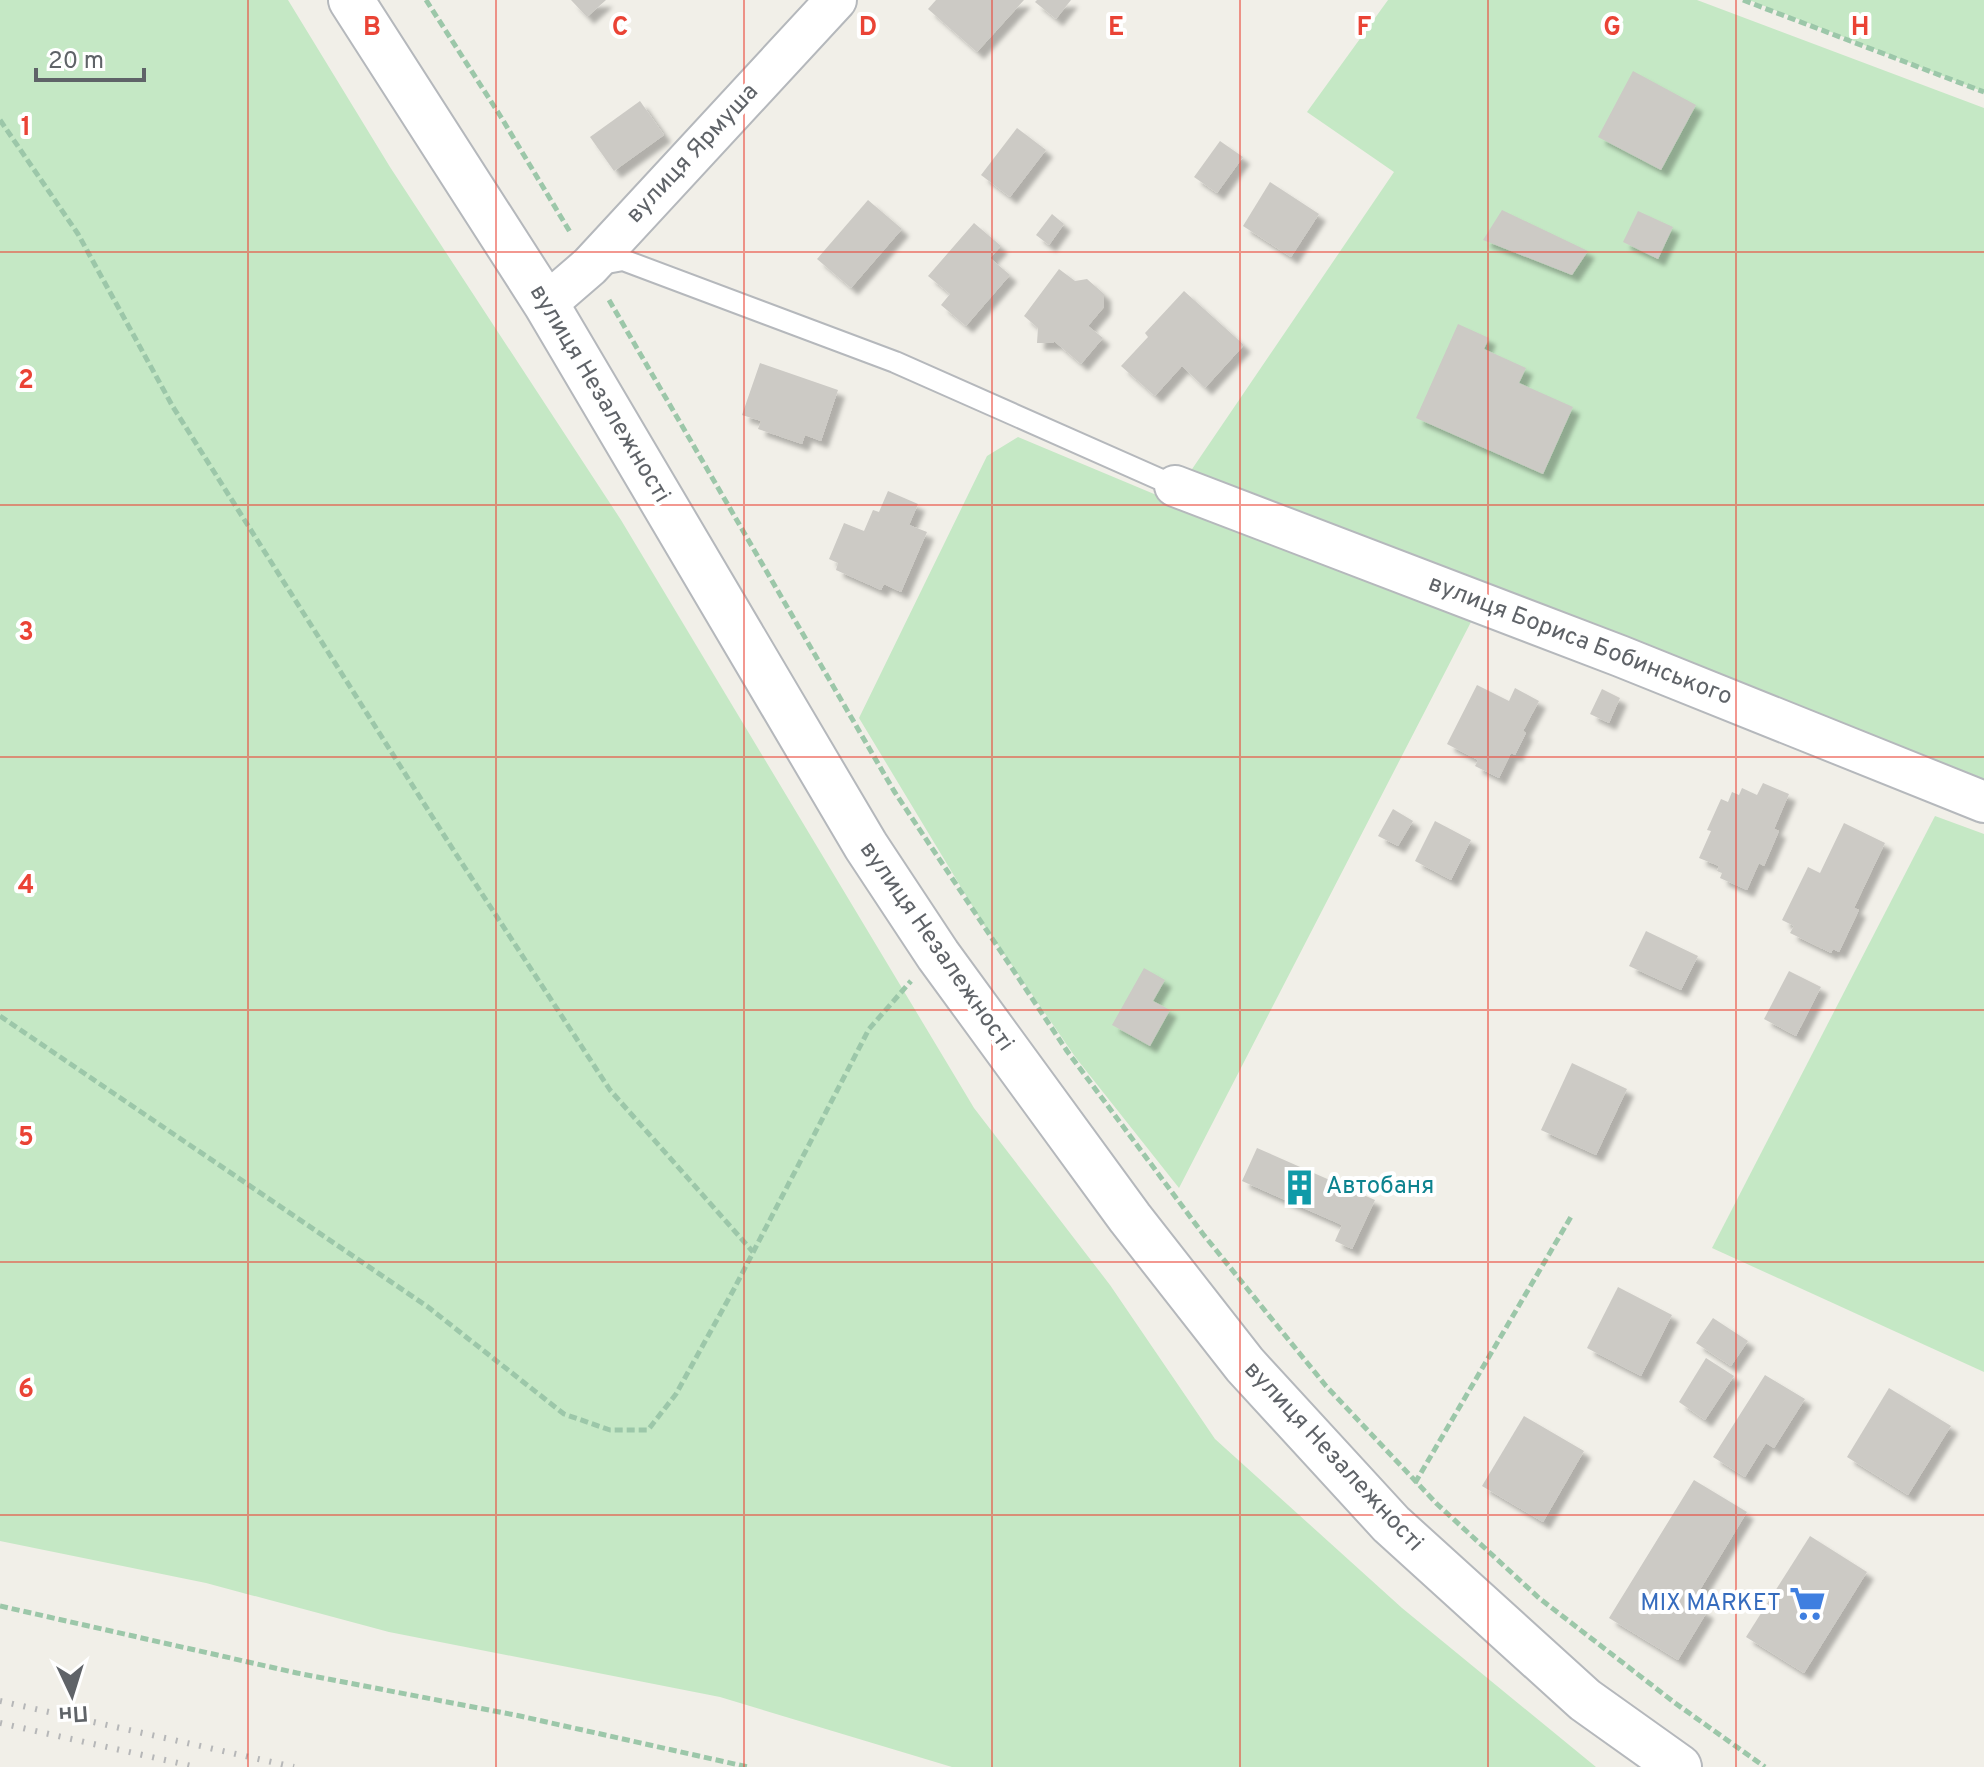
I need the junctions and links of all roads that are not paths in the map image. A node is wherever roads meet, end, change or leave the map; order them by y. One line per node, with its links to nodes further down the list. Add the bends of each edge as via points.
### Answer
1 (351, 0): 4 (street, вулиця Незалежності)
2 (836, 0): 3 (street, вулиця Ярмуша)
3 (590, 266): 4 (street, вулиця Ярмуша); 5 (lane, via 623,260 690,284 895,362)
4 (546, 304): 7 (street, вулиця Незалежності, via 866,846 938,955 1130,1218 1245,1365 1391,1524 1585,1700)
5 (1175, 486): 6 (street, вулиця Бориса Бобинського)
6 (1984, 802)
7 (1679, 1767)

